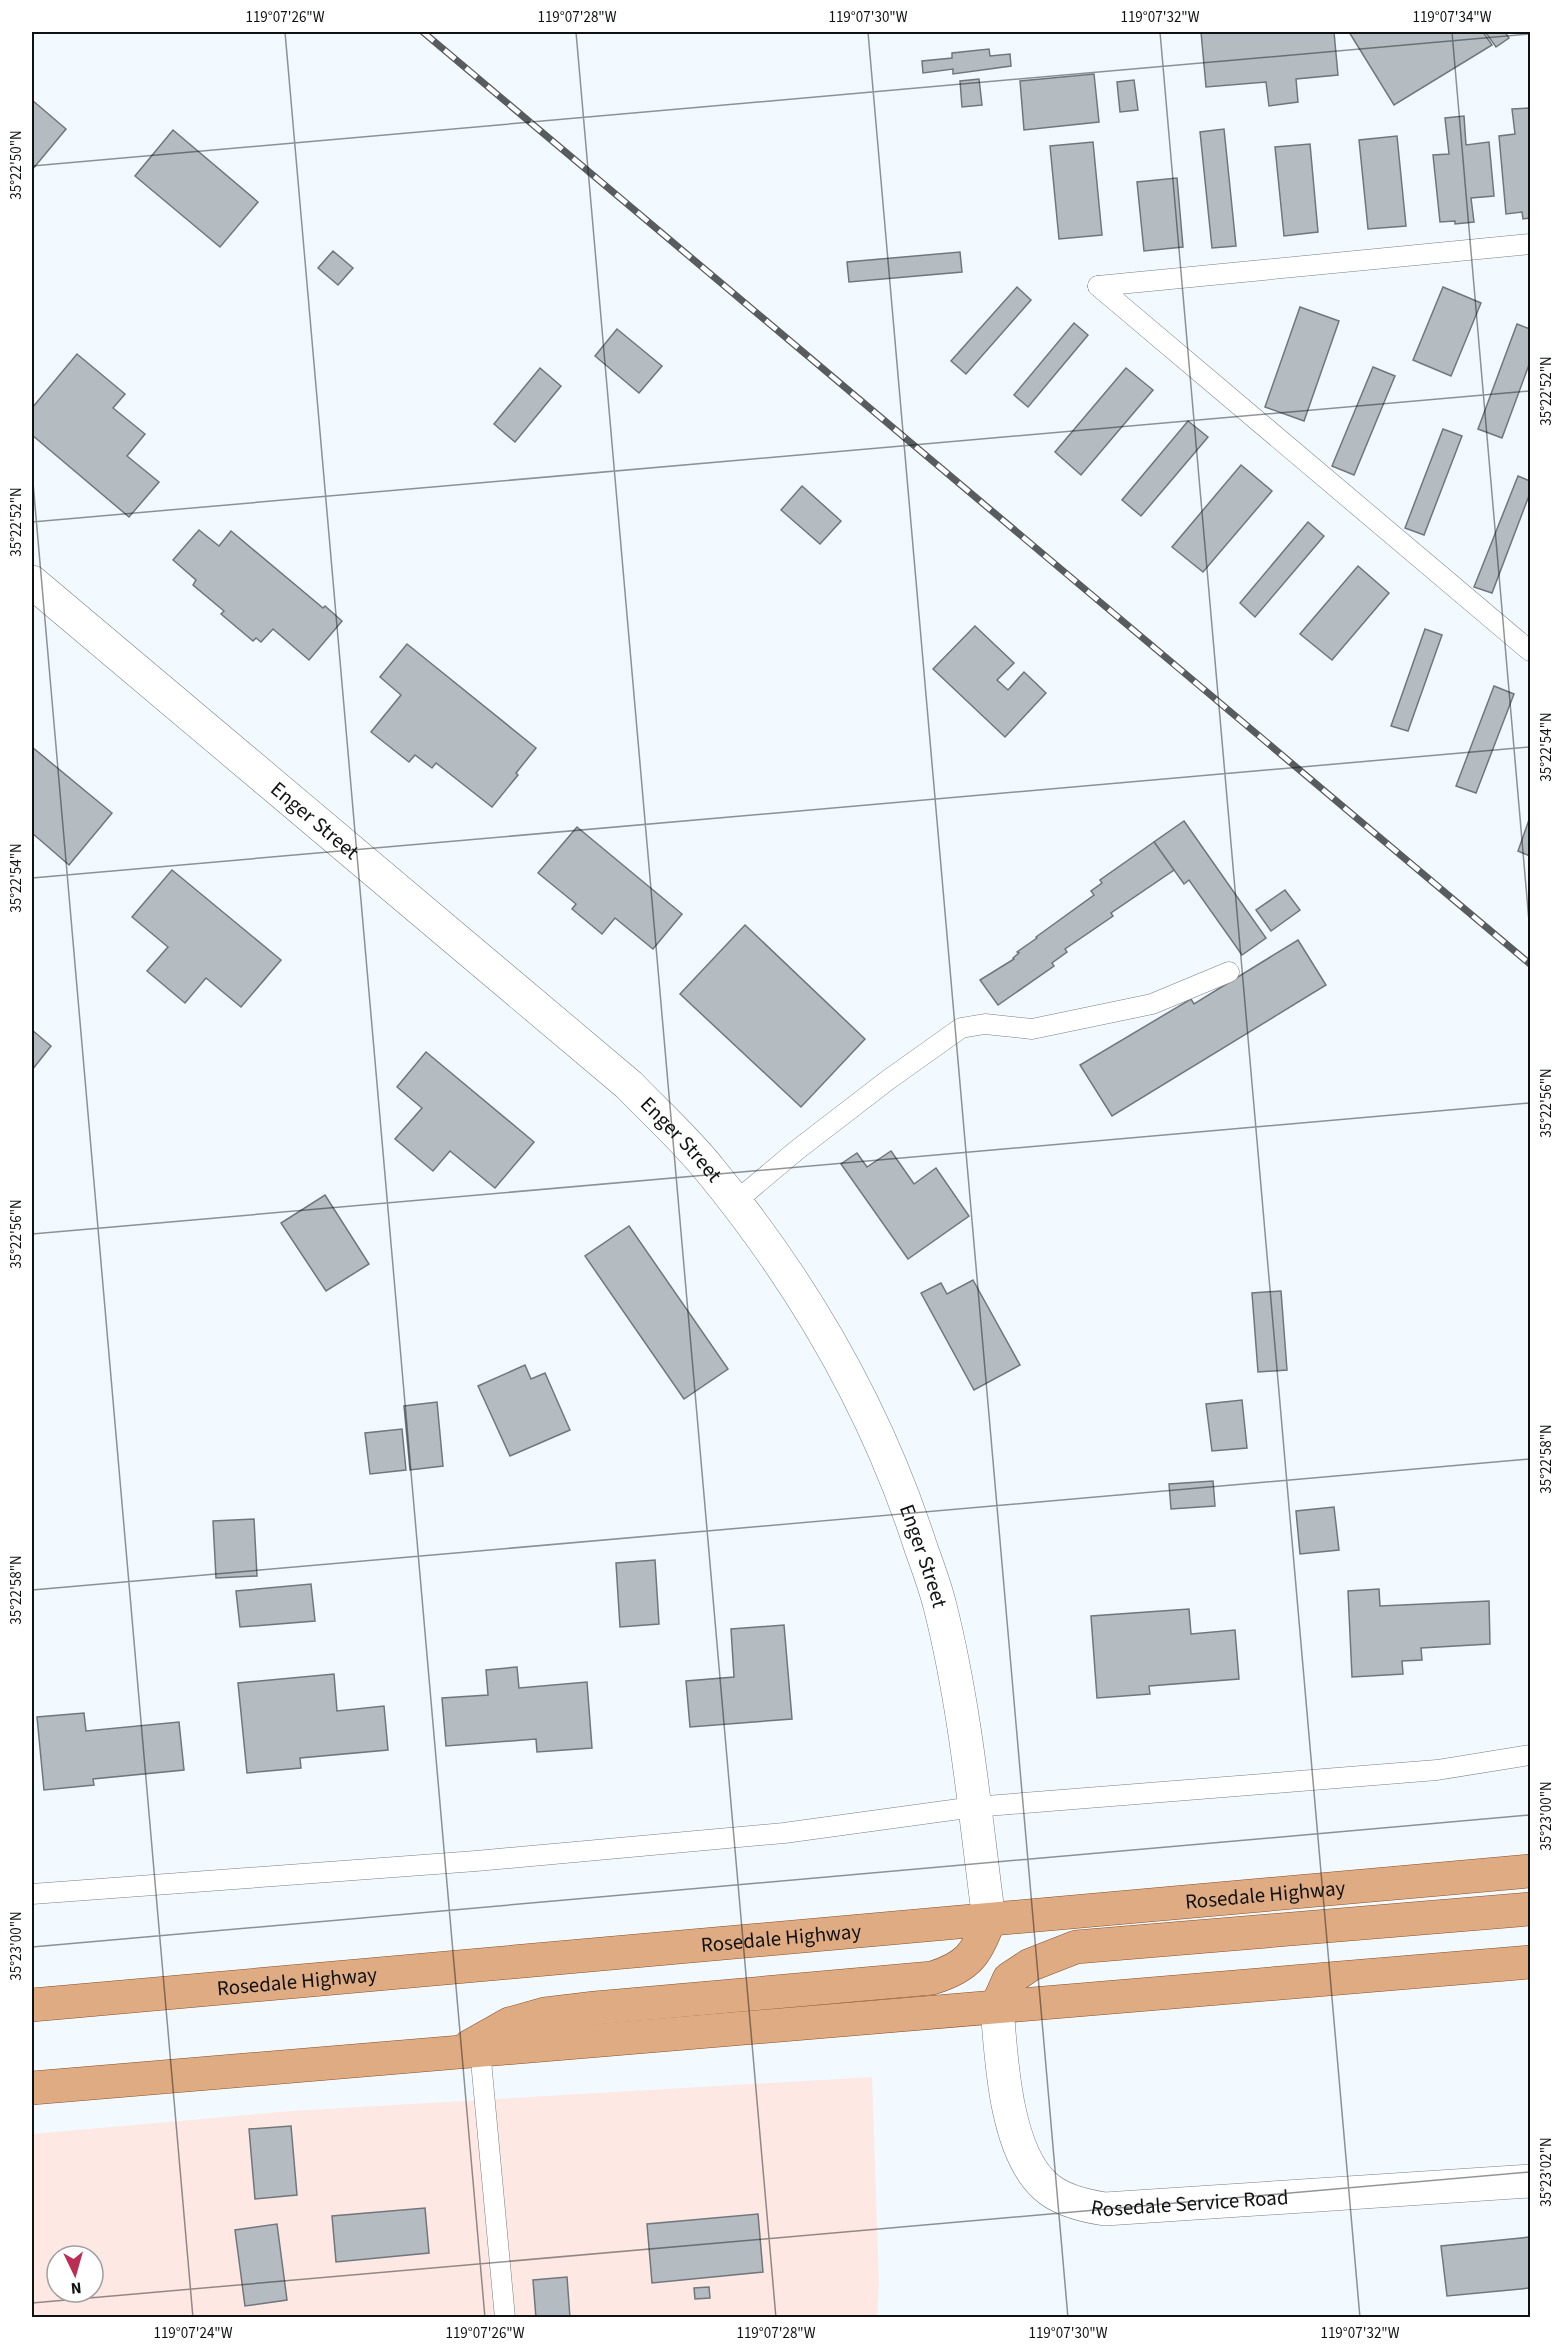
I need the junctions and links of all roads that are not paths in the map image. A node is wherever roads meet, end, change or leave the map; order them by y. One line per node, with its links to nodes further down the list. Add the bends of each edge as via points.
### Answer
1 (1530, 244): 3 (lane, via 1098,286)
2 (32, 582): 5 (street, Enger Street, via 629,1085 709,1168)
3 (1530, 651)
4 (1229, 972): 5 (lane, via 1152,1004 1119,1011 1032,1029 986,1024 961,1028 861,1101)
5 (735, 1202): 7 (street, Enger Street, via 768,1243 820,1323 866,1407 904,1495 940,1604 960,1697)
6 (1530, 1755): 7 (lane, via 1437,1770)
7 (974, 1807): 9 (lane, via 772,1834); 11 (street, Enger Street)
8 (1530, 1871): 11 (main road, Rosedale Highway)
9 (32, 1894)
10 (1530, 1909): 13 (main road, via 1076,1947 1030,1965 1009,1979)
11 (989, 1920): 14 (main road, Rosedale Highway); 15 (main road, via 972,1958 952,1972 933,1978 545,2014 509,2025)
12 (1530, 1962): 13 (main road)
13 (997, 2006): 15 (main road); 17 (street, Rosedale Service Road, via 1001,2058 1025,2162 1045,2187 1085,2206 1128,2208)
14 (39, 2007)
15 (469, 2051): 16 (main road); 18 (lane)
16 (32, 2088)
17 (1530, 2181)
18 (505, 2318)

